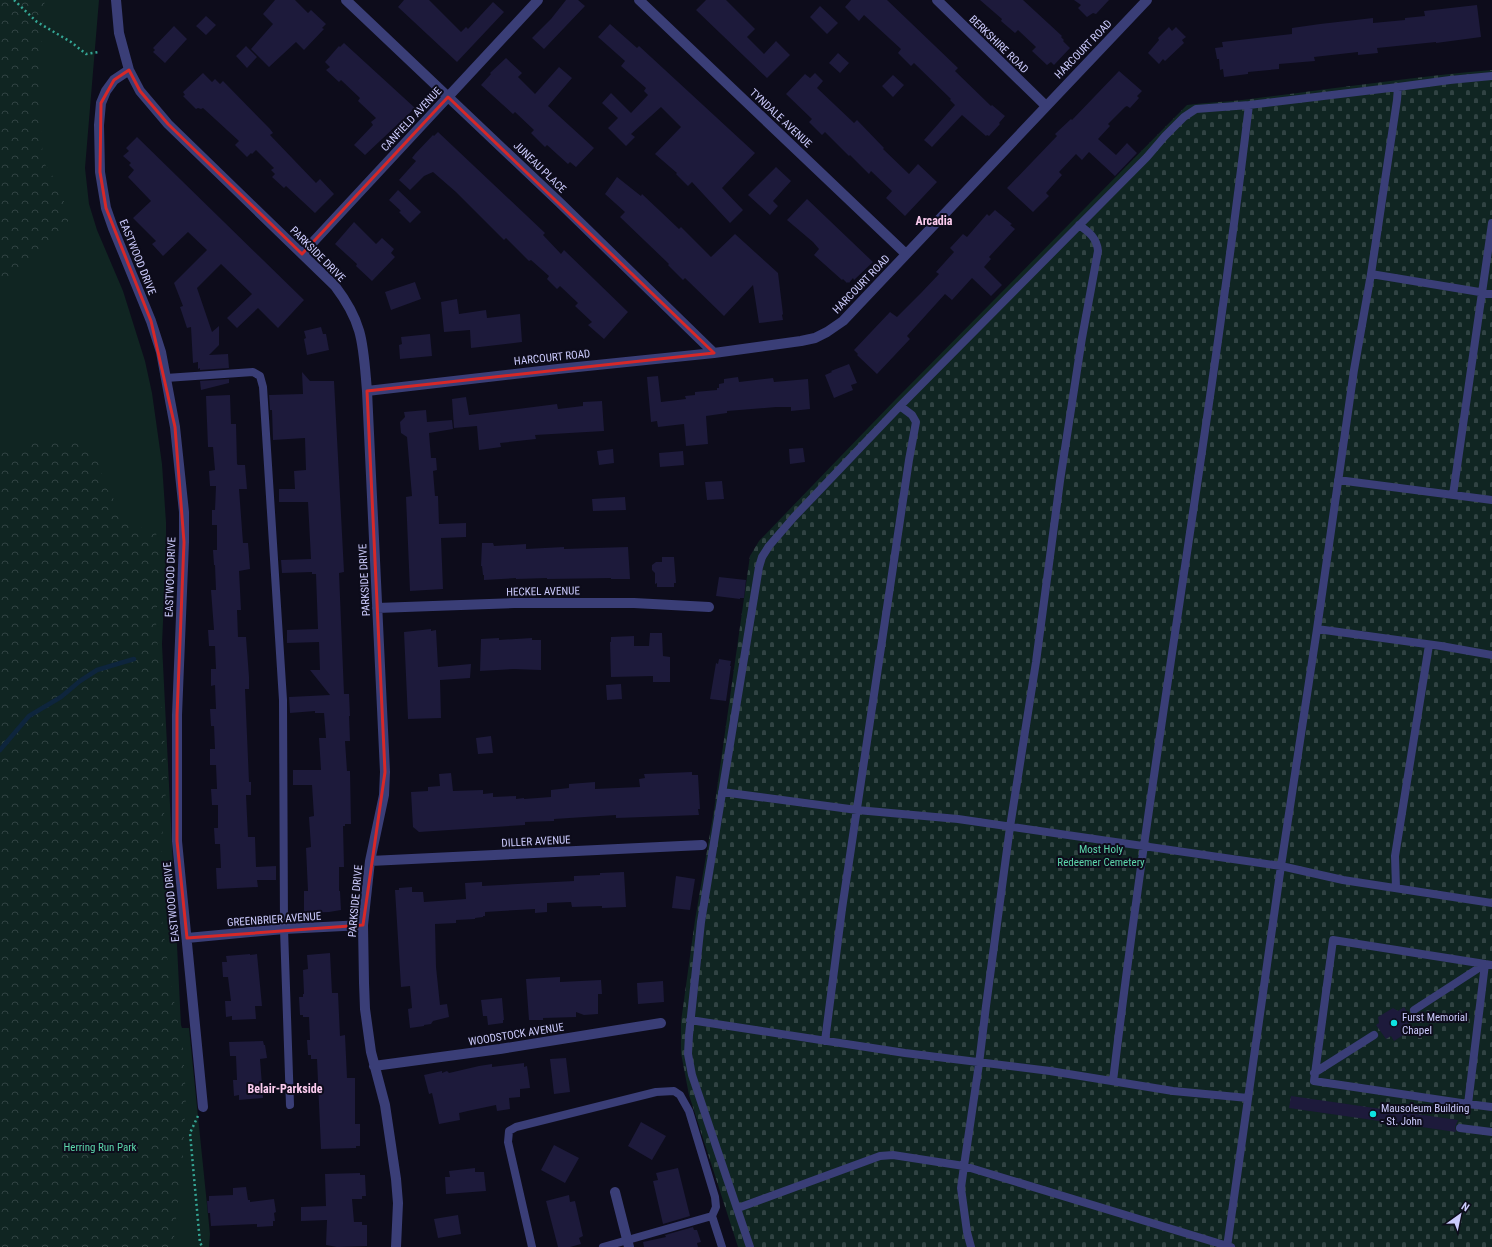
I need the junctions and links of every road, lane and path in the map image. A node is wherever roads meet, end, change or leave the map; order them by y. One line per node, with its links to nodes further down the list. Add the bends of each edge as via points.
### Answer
1 (14, 0): 8 (path, via 37,22 86,54)
2 (116, 0): 9 (street, PARKSIDE DRIVE, via 119,33)
3 (346, 0): 12 (street, JUNEAU PLACE)
4 (538, 0): 12 (street, CANFIELD AVENUE)
5 (639, 0): 18 (street, TYNDALE AVENUE)
6 (937, 0): 14 (street, BERKSHIRE ROAD)
7 (1147, 0): 14 (street, HARCOURT ROAD)
8 (99, 52)
9 (129, 70): 17 (street, PARKSIDE DRIVE, via 140,91 168,124); 23 (street, EASTWOOD DRIVE, via 114,80 101,103 100,172 106,208 151,321)
10 (1492, 76): 11 (lane)
11 (1398, 88): 13 (lane); 19 (lane)
12 (448, 97): 17 (street, CANFIELD AVENUE); 22 (street, JUNEAU PLACE)
13 (1249, 105): 16 (lane, via 1196,109 1184,118); 38 (lane, via 1210,400)
14 (1046, 106): 18 (street, HARCOURT ROAD)
15 (1492, 223): 20 (lane)
16 (1079, 225): 25 (lane); 36 (lane, via 1089,232 1097,243 1098,251 1060,481 1036,662)
17 (302, 254): 24 (street, PARKSIDE DRIVE, via 335,286 347,301 356,319 363,340)
18 (906, 254): 22 (street, HARCOURT ROAD, via 843,321 827,332 801,341)
19 (1371, 274): 20 (lane); 26 (lane)
20 (1482, 292): 21 (lane); 27 (lane)
21 (1492, 294)
22 (714, 353): 24 (street, HARCOURT ROAD)
23 (166, 378): 44 (lane, via 253,372 260,376 263,387 283,700); 45 (street, EASTWOOD DRIVE, via 175,427 184,512 177,715 177,841)
24 (367, 391): 30 (street, PARKSIDE DRIVE)
25 (900, 406): 34 (lane, via 794,517 762,557); 35 (lane, via 912,415 916,422)
26 (1338, 480): 27 (lane); 31 (lane)
27 (1453, 495): 28 (lane)
28 (1492, 500)
29 (709, 607): 30 (street, HECKEL AVENUE, via 634,603 514,603)
30 (377, 608): 39 (street, PARKSIDE DRIVE, via 385,772 384,795)
31 (1317, 629): 32 (lane); 40 (lane)
32 (1429, 645): 33 (lane); 41 (lane, via 1395,856)
33 (1492, 655)
34 (722, 792): 35 (lane); 48 (lane, via 701,922)
35 (857, 810): 36 (lane, via 958,819); 51 (lane)
36 (1010, 827): 38 (lane); 52 (lane)
37 (702, 845): 39 (street, DILLER AVENUE)
38 (1143, 846): 40 (lane); 55 (lane)
39 (370, 861): 43 (street, PARKSIDE DRIVE)
40 (1281, 866): 41 (lane, via 1343,880); 56 (lane)
41 (1396, 888): 42 (lane)
42 (1492, 903)
43 (363, 925): 44 (street, GREENBRIER AVENUE); 53 (street, PARKSIDE DRIVE, via 365,1009)
44 (284, 929): 45 (street, GREENBRIER AVENUE); 58 (lane)
45 (187, 938): 59 (street, EASTWOOD DRIVE)
46 (1488, 964): 47 (lane); 54 (lane, via 1334,940); 57 (lane)
47 (1414, 1010)
48 (690, 1020): 51 (lane); 65 (lane, via 688,1054 692,1075)
49 (661, 1023): 53 (street, WOODSTOCK AVENUE)
50 (1374, 1035): 54 (lane)
51 (825, 1041): 52 (lane)
52 (979, 1064): 55 (lane); 63 (lane)
53 (374, 1066): 69 (street, PARKSIDE DRIVE, via 385,1105 396,1179)
54 (1314, 1073): 57 (lane, via 1314,1081)
55 (1113, 1081): 56 (lane, via 1173,1091)
56 (1248, 1098): 75 (lane)
57 (1468, 1104): 60 (lane)
58 (290, 1105)
59 (203, 1107): 68 (path, via 190,1133 200,1243)
60 (1492, 1107)
61 (1460, 1128): 62 (lane)
62 (1492, 1132)
63 (964, 1166): 65 (lane, via 893,1155 880,1156); 74 (lane, via 962,1188); 75 (lane)
64 (615, 1192): 67 (street)
65 (738, 1208): 73 (lane)
66 (712, 1216): 67 (lane); 70 (lane, via 716,1207 715,1197 689,1112 680,1095 674,1091 656,1092 516,1127 510,1131 508,1142); 72 (lane)
67 (628, 1244): 71 (lane)
68 (203, 1247)
69 (396, 1247)
70 (532, 1247)
71 (603, 1247)
72 (722, 1247)
73 (750, 1247)
74 (971, 1247)
75 (1229, 1247)

